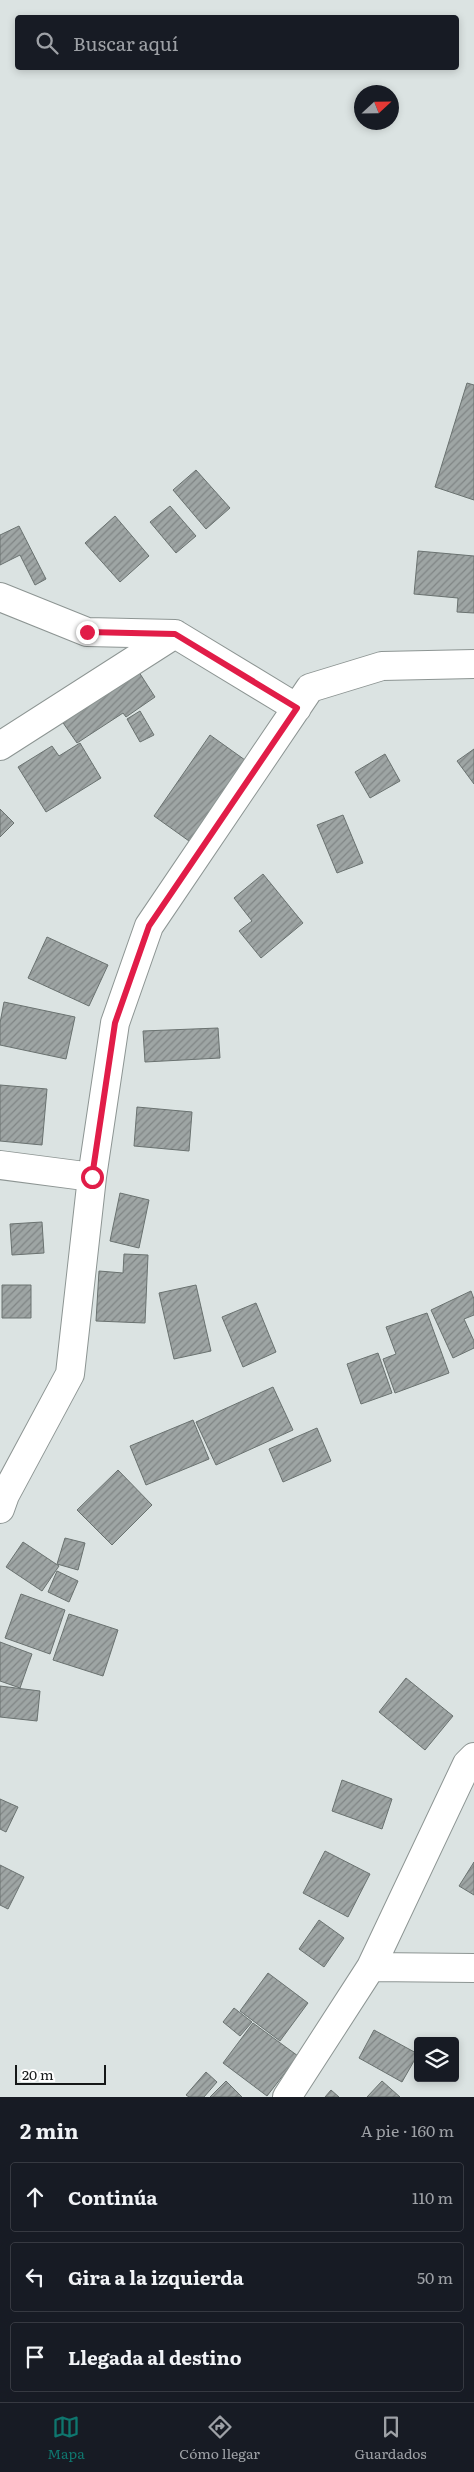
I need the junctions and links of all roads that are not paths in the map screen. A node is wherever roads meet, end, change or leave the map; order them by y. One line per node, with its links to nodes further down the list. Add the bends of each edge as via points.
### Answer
1 (0, 597): 2 (street, via 87,632)
2 (175, 634): 4 (street); 5 (street)
3 (474, 664): 4 (street, via 382,666 310,688)
4 (297, 708): 7 (street, via 149,926 115,1023)
5 (0, 746)
6 (0, 1166): 7 (street)
7 (92, 1177): 8 (street, via 70,1374)
8 (2, 1500)
9 (474, 1757): 10 (street, via 467,1764)
10 (371, 1967): 11 (street); 12 (street)
11 (474, 1968)
12 (287, 2097)

